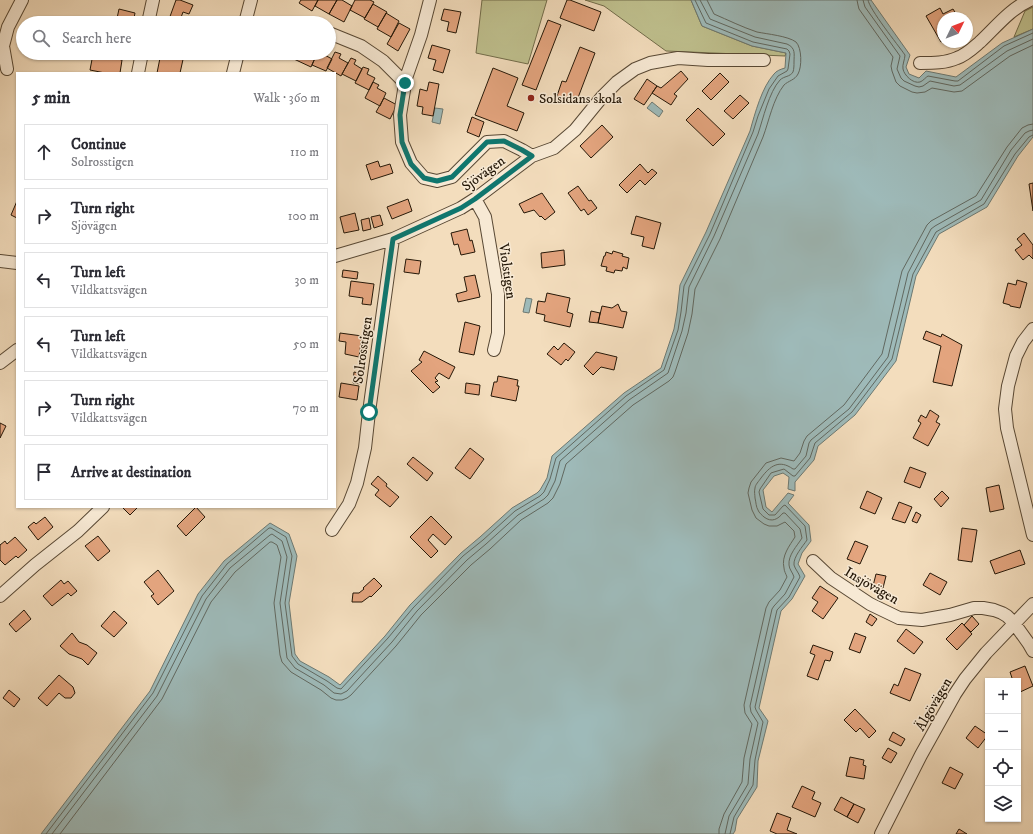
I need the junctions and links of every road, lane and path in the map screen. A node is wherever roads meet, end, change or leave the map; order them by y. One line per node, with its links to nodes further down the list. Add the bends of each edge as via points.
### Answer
1 (22, 0): 13 (street, via 8,27 3,46)
2 (153, 0): 6 (street)
3 (251, 0): 7 (street)
4 (430, 0): 16 (street)
5 (1024, 1): 12 (street, via 965,54 948,61)
6 (150, 16)
7 (247, 16)
8 (336, 36): 16 (street, via 361,46 383,61)
9 (141, 60): 14 (street)
10 (236, 60): 15 (street)
11 (764, 60): 17 (street, Sjövägen, via 678,58 650,63 635,69 602,97 575,130 554,148)
12 (920, 63)
13 (7, 68)
14 (138, 72)
15 (233, 72)
16 (405, 83): 17 (street, via 400,115 402,142 411,164 424,178 437,181 452,177 487,142 504,141)
17 (532, 156): 18 (street, Sjövägen)
18 (475, 199): 19 (street, Sjövägen); 24 (street, Violstigen, via 484,217 498,294 498,333)
19 (393, 239): 20 (street, Sjövägen); 28 (street, Solrosstigen, via 365,448 349,504)
20 (336, 256)
21 (0, 261): 22 (street)
22 (16, 263)
23 (1033, 329): 29 (street, via 1016,356 1005,409 1007,428)
24 (494, 350)
25 (16, 351): 26 (street)
26 (0, 363)
27 (102, 508): 31 (street)
28 (332, 530)
29 (1033, 535)
30 (813, 561): 33 (street, Insjövägen, via 831,578 870,604 899,618 922,620 983,608 1002,613)
31 (0, 596)
32 (1033, 604): 33 (street, Älgövägen)
33 (1014, 623): 34 (street, Insjövägen); 35 (street, Älgövägen, via 958,689)
34 (1033, 651)
35 (881, 834)

